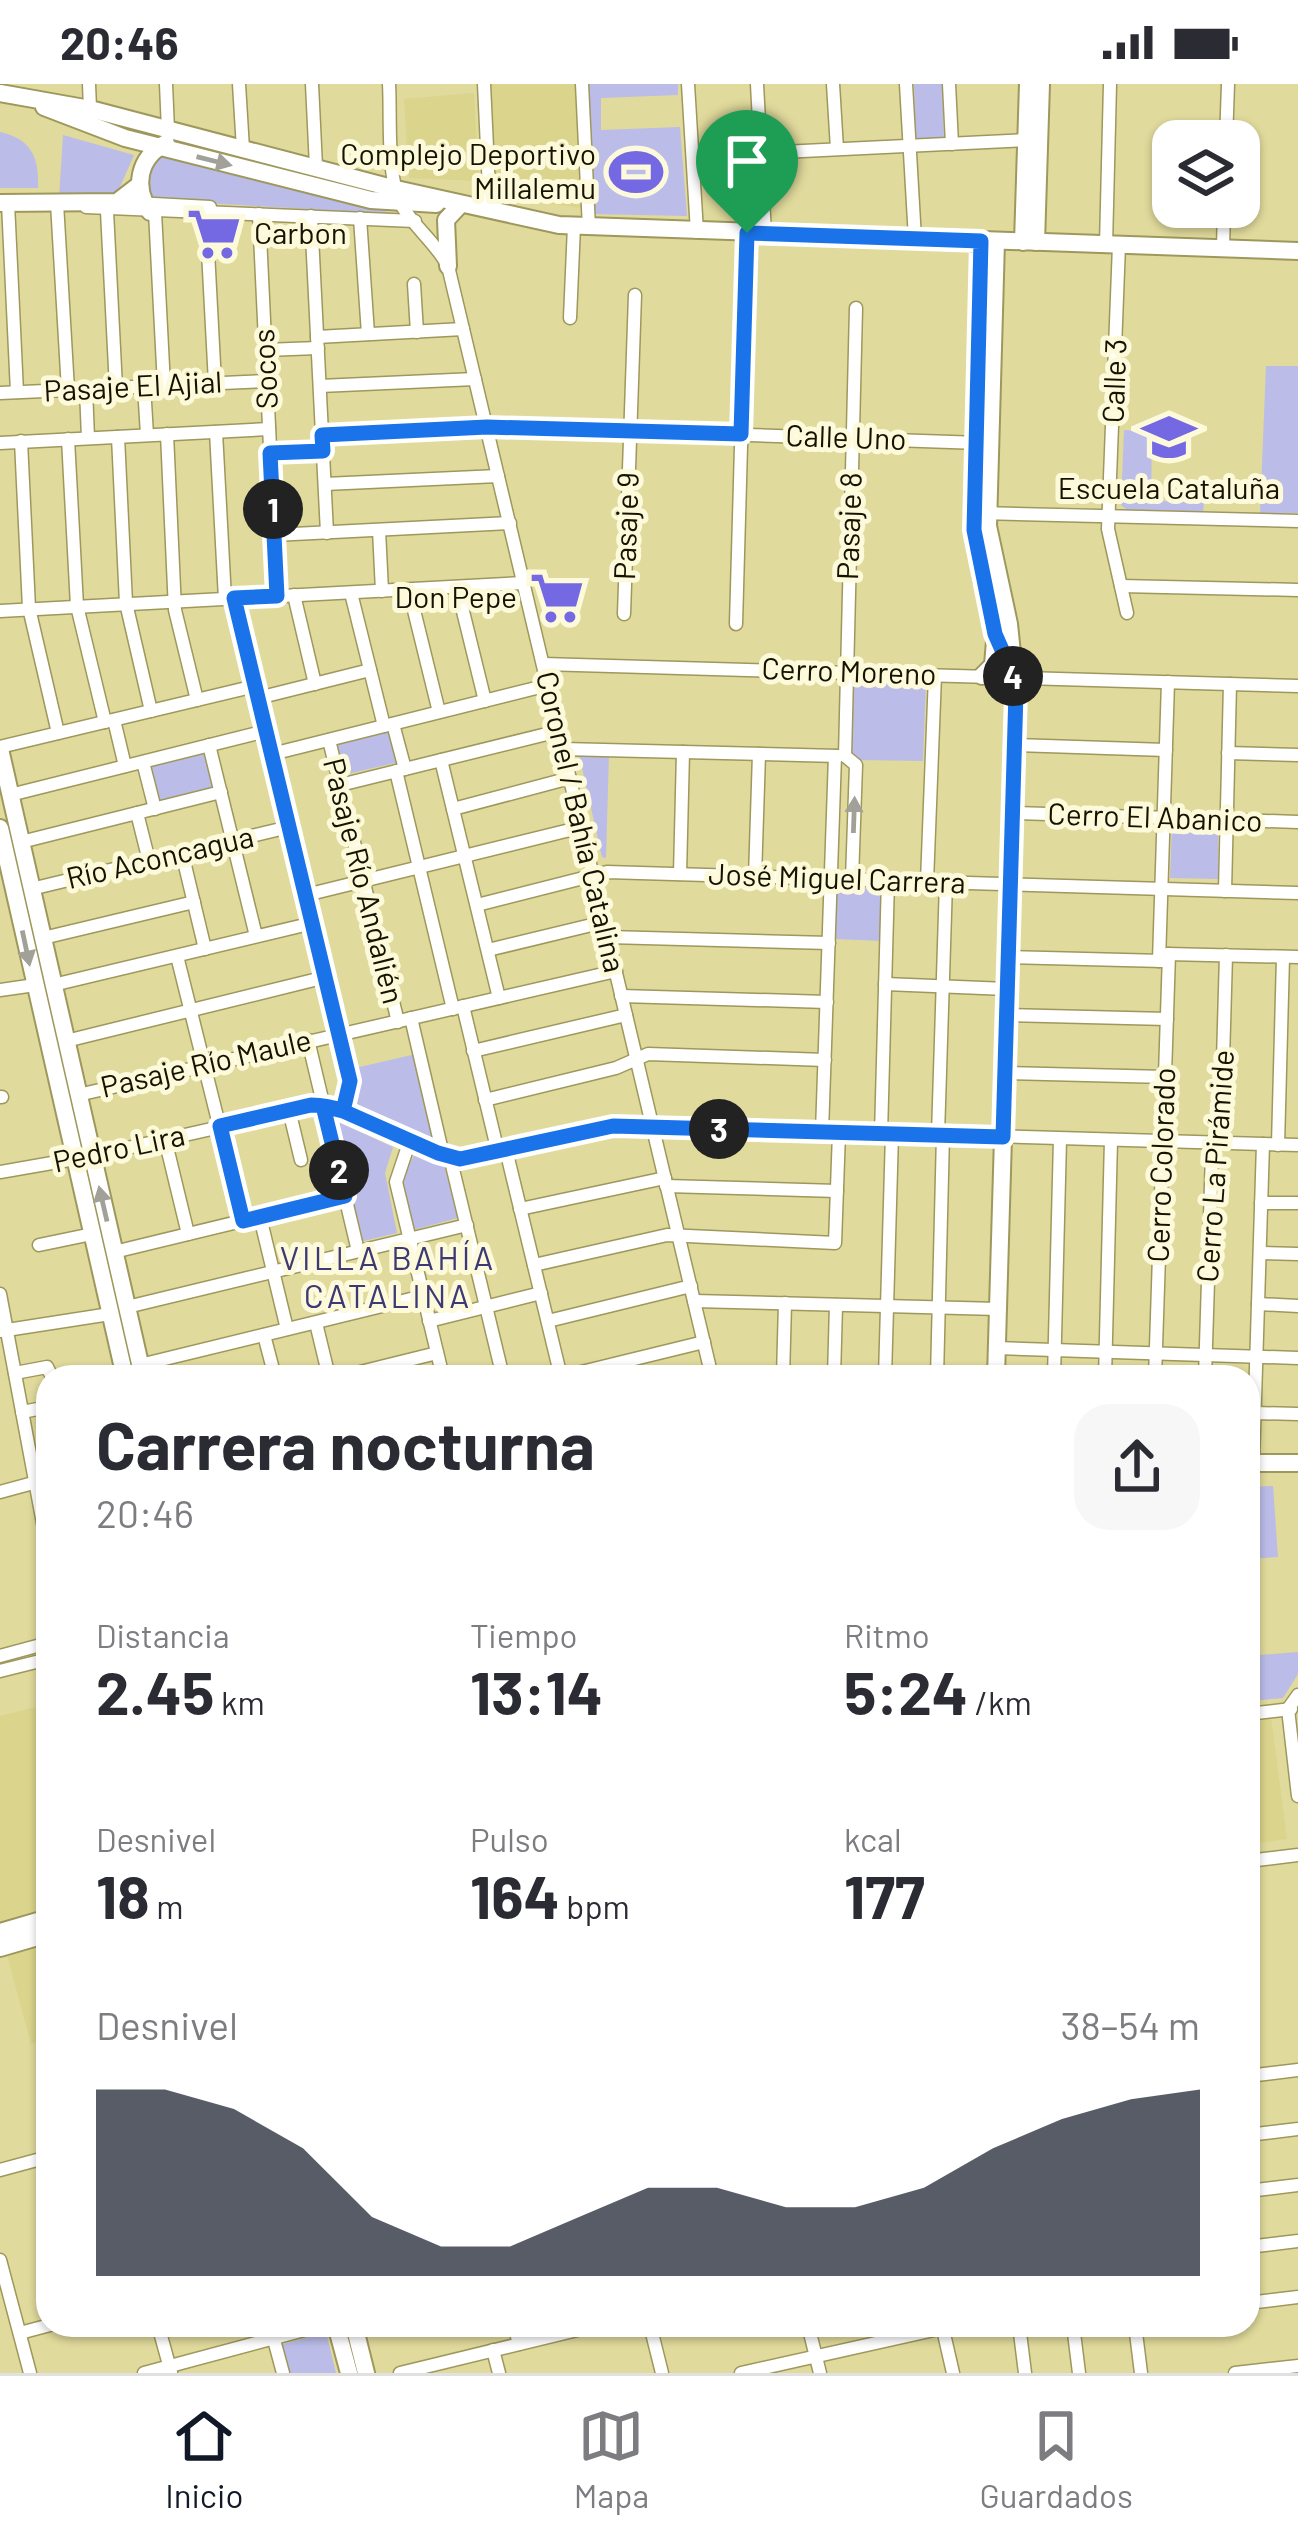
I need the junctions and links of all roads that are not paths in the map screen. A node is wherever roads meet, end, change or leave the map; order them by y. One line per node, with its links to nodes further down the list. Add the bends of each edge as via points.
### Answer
1 (89, 84): 18 (street)
2 (166, 84): 20 (street)
3 (239, 84): 26 (street)
4 (312, 84): 29 (street)
5 (389, 84): 30 (street)
6 (484, 84): 36 (street)
7 (582, 84): 42 (street)
8 (688, 84): 44 (street)
9 (757, 84): 28 (street)
10 (833, 84): 27 (street)
11 (907, 84): 24 (street)
12 (949, 84): 23 (street)
13 (1028, 84): 22 (main road)
14 (1041, 84): 48 (main road)
15 (1110, 84): 49 (street, Calle 3)
16 (1228, 84): 19 (street)
17 (18, 94): 18 (main road); 25 (main road)
18 (90, 110): 20 (main road)
19 (1227, 120)
20 (168, 130): 21 (main road)
21 (196, 137): 25 (main road); 26 (main road)
22 (1027, 140): 23 (street); 48 (main road)
23 (952, 144): 24 (street)
24 (910, 146): 27 (street); 46 (street)
25 (158, 147): 30 (main road, one-way to 30); 33 (main road, via 146,160)
26 (243, 148): 29 (main road)
27 (837, 149): 28 (street)
28 (761, 153): 45 (street)
29 (316, 167): 30 (main road)
30 (399, 197): 34 (main road); 41 (street)
31 (4, 203): 32 (main road); 71 (street)
32 (57, 203): 35 (main road); 70 (street)
33 (147, 203): 35 (main road); 35 (street); 37 (street); 38 (street); 66 (street)
34 (461, 204): 36 (main road); 52 (main road, via 446,223)
35 (112, 207): 68 (street)
36 (490, 211): 42 (main road)
37 (206, 214): 38 (street); 64 (street)
38 (259, 214): 39 (street); 61 (street, Socos)
39 (311, 216): 40 (street); 60 (street)
40 (360, 218): 41 (street); 59 (street)
41 (415, 221): 52 (street)
42 (581, 227): 44 (main road); 56 (street)
43 (1223, 228): 50 (street)
44 (697, 232): 45 (main road)
45 (756, 234): 46 (main road); 78 (street)
46 (915, 239): 47 (main road)
47 (989, 241): 48 (main road); 87 (main road)
48 (1030, 242): 49 (main road)
49 (1112, 245): 50 (main road); 93 (street, Calle 3)
50 (1223, 248): 51 (main road)
51 (1298, 251)
52 (448, 266): 57 (street, Coronel / Bahía Catalina)
53 (414, 284): 58 (street)
54 (635, 295): 75 (street, Pasaje 9)
55 (856, 308): 83 (street, Pasaje 8)
56 (570, 318)
57 (463, 329): 58 (street); 62 (street, Coronel / Bahía Catalina)
58 (417, 332): 59 (street)
59 (368, 334): 60 (street)
60 (317, 342): 61 (street); 67 (street)
61 (265, 350): 63 (street, Socos)
62 (475, 379): 67 (street); 73 (street, Coronel / Bahía Catalina)
63 (266, 381): 64 (street, Pasaje El Ajial); 74 (street, Socos)
64 (214, 383): 66 (street, Pasaje El Ajial)
65 (144, 386): 66 (street, Pasaje El Ajial); 68 (street, Pasaje El Ajial); 79 (street)
66 (164, 386)
67 (320, 386): 80 (street)
68 (116, 388): 69 (street, Pasaje El Ajial)
69 (86, 389): 70 (street, Pasaje El Ajial); 82 (street)
70 (68, 390): 71 (street, Pasaje El Ajial)
71 (17, 392): 72 (street, Pasaje El Ajial)
72 (0, 393)
73 (487, 427): 75 (street, Calle Uno); 80 (street, Calle Uno); 90 (street, Coronel / Bahía Catalina)
74 (269, 429): 76 (street); 89 (street, Socos)
75 (631, 430): 78 (street, Calle Uno); 115 (street, Pasaje 9)
76 (216, 432): 77 (street); 108 (street)
77 (167, 434): 79 (street); 109 (street)
78 (741, 434): 83 (street, Calle Uno); 116 (street)
79 (147, 435): 81 (street)
80 (322, 435): 88 (street)
81 (118, 437): 82 (street); 110 (street)
82 (88, 438): 84 (street)
83 (853, 438): 87 (street, Calle Uno); 120 (street, Pasaje 8)
84 (68, 439): 86 (street); 111 (street)
85 (0, 442): 86 (street)
86 (22, 442): 112 (street)
87 (983, 443): 92 (main road)
88 (323, 451): 89 (street); 91 (street)
89 (270, 453): 98 (street, Socos)
90 (499, 476): 91 (street); 95 (street, Coronel / Bahía Catalina)
91 (325, 484): 97 (street)
92 (981, 513): 93 (street); 117 (main road, via 978,563); 123 (main road)
93 (1111, 516): 94 (street); 100 (street, Calle 3)
94 (1298, 521)
95 (510, 524): 96 (street); 99 (street, Coronel / Bahía Catalina)
96 (379, 530): 97 (street); 104 (street)
97 (327, 533): 98 (street)
98 (274, 536): 107 (street, Socos)
99 (524, 583): 101 (street); 118 (street, Coronel / Bahía Catalina)
100 (1120, 586): 103 (street); 114 (street, Calle 3)
101 (457, 587): 102 (street); 131 (street)
102 (409, 590): 104 (street); 133 (street)
103 (1298, 590)
104 (382, 591): 105 (street)
105 (351, 592): 106 (street); 119 (street)
106 (294, 595): 107 (street); 125 (street)
107 (277, 596): 108 (street)
108 (229, 598): 109 (street); 129 (street)
109 (175, 601): 110 (street); 130 (street)
110 (125, 603): 111 (street); 132 (street)
111 (77, 606): 112 (street); 134 (street)
112 (29, 608): 113 (street); 138 (street)
113 (0, 611)
114 (1127, 613)
115 (624, 614)
116 (736, 624)
117 (995, 634): 122 (main road, via 993,665); 123 (main road)
118 (543, 664): 120 (street, Cerro Moreno); 127 (street, Coronel / Bahía Catalina)
119 (370, 670): 125 (street); 135 (street)
120 (846, 672): 121 (street, Cerro Moreno); 150 (street, Pasaje 8)
121 (934, 675): 122 (street, Cerro Moreno); 182 (street)
122 (982, 676): 123 (street, Cerro Moreno)
123 (1014, 677): 124 (street, Cerro Moreno); 141 (main road)
124 (1168, 682): 126 (street, Cerro Moreno); 144 (street, Cerro Colorado)
125 (315, 684): 129 (street)
126 (1230, 684): 128 (street, Cerro Moreno); 146 (street)
127 (548, 685): 131 (street); 137 (street, Coronel / Bahía Catalina)
128 (1298, 686)
129 (256, 692): 130 (street); 136 (street)
130 (197, 700): 132 (street)
131 (485, 701): 133 (street)
132 (151, 711): 134 (street)
133 (440, 712): 135 (street)
134 (110, 721): 138 (street); 153 (street)
135 (388, 725): 139 (street); 154 (street)
136 (266, 731): 140 (street); 147 (street)
137 (559, 731): 143 (street, Coronel / Bahía Catalina); 151 (street)
138 (58, 733): 142 (street)
139 (329, 740): 147 (street); 156 (street, Pasaje Río Andalién)
140 (209, 745): 152 (street); 157 (street)
141 (1015, 745): 144 (street); 162 (main road)
142 (0, 748): 158 (main road)
143 (563, 749): 145 (street); 155 (street, Coronel / Bahía Catalina)
144 (1166, 750): 163 (street, Cerro Colorado)
145 (683, 752): 148 (street); 175 (street)
146 (1228, 752): 149 (street); 164 (street)
147 (272, 754): 167 (street)
148 (759, 754): 150 (street); 177 (street)
149 (1298, 755)
150 (840, 756): 178 (street); 179 (street, one-way to 150, via 856,768)
151 (441, 760): 154 (street); 160 (street)
152 (143, 762): 153 (street); 159 (street)
153 (125, 766): 158 (street)
154 (400, 770): 156 (street); 174 (street)
155 (570, 778): 160 (street); 168 (street, Coronel / Bahía Catalina)
156 (340, 785): 180 (street, Pasaje Río Andalién)
157 (221, 792): 159 (street); 169 (street)
158 (10, 795): 166 (main road)
159 (155, 808): 161 (street)
160 (453, 808): 172 (street)
161 (137, 813): 170 (street); 173 (street)
162 (1012, 813): 163 (street, Cerro El Abanico); 184 (main road)
163 (1163, 818): 164 (street, Cerro El Abanico); 186 (street, Cerro Colorado)
164 (1226, 820): 165 (street, Cerro El Abanico); 187 (street)
165 (1298, 822)
166 (5, 825): 170 (main road); 208 (main road, one-way to 208)
167 (290, 827): 169 (street, Río Aconcagua); 189 (street)
168 (582, 827): 172 (street); 176 (street, Coronel / Bahía Catalina)
169 (233, 841): 171 (street, Río Aconcagua); 194 (street)
170 (20, 842): 185 (main road)
171 (182, 853): 173 (street, Río Aconcagua); 190 (street)
172 (465, 856): 174 (street); 191 (street)
173 (149, 861): 185 (street, Río Aconcagua)
174 (418, 867): 180 (street); 215 (street)
175 (680, 874): 176 (street, José Miguel Carrera); 177 (street, José Miguel Carrera)
176 (593, 875): 191 (street, José Miguel Carrera); 192 (street, Coronel / Bahía Catalina)
177 (755, 877): 178 (street, José Miguel Carrera)
178 (831, 879): 179 (street, José Miguel Carrera); 197 (street)
179 (853, 879): 181 (street, José Miguel Carrera)
180 (363, 880): 189 (street); 220 (street, Pasaje Río Andalién)
181 (888, 880): 182 (street, José Miguel Carrera); 207 (street)
182 (928, 882): 183 (street, José Miguel Carrera)
183 (946, 882): 184 (street, José Miguel Carrera); 209 (street)
184 (1011, 884): 186 (street, José Miguel Carrera); 202 (main road)
185 (31, 889): 196 (main road)
186 (1161, 889): 187 (street, José Miguel Carrera); 203 (street, Cerro Colorado)
187 (1225, 890): 188 (street, José Miguel Carrera)
188 (1298, 893)
189 (306, 895): 193 (street)
190 (194, 902): 196 (street); 198 (street)
191 (477, 905): 199 (street)
192 (604, 922): 195 (street, Coronel / Bahía Catalina); 199 (street)
193 (313, 923): 194 (street); 206 (street)
194 (256, 937): 198 (street)
195 (608, 937): 197 (street); 205 (street, Coronel / Bahía Catalina)
196 (43, 938): 208 (main road)
197 (829, 944): 214 (street)
198 (205, 949): 201 (street)
199 (488, 950): 213 (street)
200 (1226, 955): 203 (street); 204 (street); 247 (street, Cerro La Pirámide)
201 (177, 956): 208 (street); 216 (street)
202 (1008, 957): 203 (street); 210 (main road)
203 (1164, 957): 219 (street, Cerro Colorado)
204 (1291, 957): 248 (street)
205 (616, 971): 212 (street, Coronel / Bahía Catalina); 213 (street, Pasaje Río Maule)
206 (326, 977): 216 (street); 221 (street)
207 (885, 984): 209 (street); 239 (street)
208 (44, 986): 211 (street); 223 (main road); 252 (main road)
209 (943, 986): 210 (street); 240 (street)
210 (1007, 988): 218 (main road)
211 (0, 990)
212 (621, 996): 214 (street); 217 (street, Coronel / Bahía Catalina)
213 (500, 998): 215 (street, Pasaje Río Maule)
214 (827, 1002): 226 (street)
215 (458, 1007): 220 (street, Pasaje Río Maule); 224 (street)
216 (190, 1010): 223 (street); 227 (street)
217 (626, 1015): 224 (street); 225 (street, Coronel / Bahía Catalina)
218 (1007, 1015): 219 (street); 228 (main road)
219 (1167, 1019): 229 (street, Cerro Colorado)
220 (404, 1020): 221 (street, Pasaje Río Maule); 251 (street, Pasaje Río Andalién)
221 (340, 1034): 222 (street, Pasaje Río Maule); 234 (street, via 350,1081)
222 (308, 1040): 227 (street, Pasaje Río Maule); 232 (street)
223 (66, 1041): 230 (main road)
224 (473, 1051): 231 (street)
225 (636, 1059): 226 (street); 231 (street); 236 (street, Coronel / Bahía Catalina)
226 (825, 1060): 237 (street)
227 (204, 1065): 230 (street, Pasaje Río Maule); 235 (street)
228 (1005, 1073): 229 (street); 241 (main road)
229 (1166, 1077): 246 (street, Cerro Colorado)
230 (78, 1095): 252 (main road)
231 (485, 1100): 250 (street)
232 (323, 1106): 233 (street, Pedro Lira); 234 (street, Pedro Lira); 257 (street)
233 (290, 1109): 235 (street, Pedro Lira); 253 (street)
234 (343, 1111): 244 (street, Pedro Lira)
235 (220, 1126): 242 (street, Pedro Lira); 262 (street)
236 (652, 1127): 237 (street); 250 (street, via 604,1126); 255 (street, Coronel / Bahía Catalina)
237 (822, 1132): 238 (street)
238 (839, 1132): 239 (street); 256 (street)
239 (887, 1134): 240 (street); 283 (street)
240 (941, 1135): 241 (street); 285 (street)
241 (1003, 1137): 243 (street); 286 (main road)
242 (165, 1139): 252 (street, Pedro Lira); 265 (street)
243 (1060, 1139): 245 (street); 296 (street)
244 (410, 1140): 251 (street, Pedro Lira); 267 (street, via 397,1176)
245 (1111, 1140): 246 (street); 297 (street)
246 (1162, 1142): 247 (street); 298 (street, Cerro Colorado)
247 (1217, 1143): 248 (street); 300 (street, Cerro La Pirámide)
248 (1271, 1145): 249 (street); 258 (street)
249 (1298, 1145)
250 (502, 1151): 251 (street); 260 (street)
251 (447, 1156): 263 (street, Pasaje Río Andalién)
252 (83, 1158): 254 (street, Pedro Lira); 264 (main road); 270 (main road, one-way to 252)
253 (301, 1160)
254 (0, 1172)
255 (666, 1182): 256 (street); 260 (street); 266 (street, Coronel / Bahía Catalina)
256 (837, 1191): 266 (street, via 836,1243)
257 (345, 1196): 261 (street); 269 (street)
258 (1262, 1203): 259 (street); 271 (street)
259 (1298, 1204)
260 (520, 1209): 273 (street)
261 (260, 1216): 262 (street); 274 (street)
262 (243, 1221): 265 (street)
263 (466, 1226): 267 (street); 282 (street, Pasaje Río Andalién)
264 (92, 1234): 268 (street); 287 (main road)
265 (188, 1234): 270 (street)
266 (679, 1236): 273 (street); 276 (street, Coronel / Bahía Catalina)
267 (410, 1239): 269 (street); 278 (street)
268 (39, 1245)
269 (358, 1251): 274 (street)
270 (114, 1252): 287 (main road)
271 (1260, 1253): 272 (street); 280 (street)
272 (1298, 1254)
273 (534, 1265): 275 (street)
274 (273, 1271): 287 (street); 291 (street)
275 (541, 1293): 282 (street); 290 (street)
276 (692, 1293): 279 (street); 290 (street); 294 (street, Coronel / Bahía Catalina)
277 (0, 1294): 292 (street)
278 (423, 1296): 288 (street); 289 (street)
279 (784, 1304): 281 (street); 314 (street)
280 (1258, 1304): 284 (street); 301 (street)
281 (836, 1305): 283 (street); 315 (street)
282 (486, 1306): 288 (street); 310 (street, Pasaje Río Andalién)
283 (887, 1306): 285 (street); 316 (street)
284 (1298, 1306)
285 (939, 1307): 286 (street); 317 (street)
286 (998, 1309): 295 (main road)
287 (119, 1310): 292 (street); 303 (main road); 304 (main road)
288 (429, 1321): 299 (street)
289 (316, 1322): 291 (street); 307 (street)
290 (548, 1322): 311 (street)
291 (287, 1329): 293 (street)
292 (3, 1331): 325 (street)
293 (264, 1335): 305 (street); 306 (street)
294 (704, 1342): 312 (street); 313 (street, Coronel / Bahía Catalina)
295 (997, 1348): 296 (street); 318 (main road)
296 (1054, 1350): 297 (street); 319 (street)
297 (1105, 1352): 298 (street); 320 (street)
298 (1156, 1353): 300 (street); 321 (street, Cerro Colorado)
299 (437, 1354): 308 (street); 309 (street)
300 (1206, 1355): 301 (street); 322 (street, Cerro La Pirámide)
301 (1256, 1357): 302 (street); 323 (street)
302 (1298, 1358)
303 (124, 1365)
304 (140, 1365)
305 (162, 1365)
306 (271, 1365)
307 (326, 1365)
308 (391, 1365)
309 (439, 1365)
310 (500, 1365)
311 (558, 1365)
312 (610, 1365)
313 (709, 1365)
314 (782, 1365)
315 (834, 1365)
316 (885, 1365)
317 (937, 1365)
318 (996, 1365)
319 (1054, 1365)
320 (1105, 1365)
321 (1156, 1365)
322 (1206, 1365)
323 (1256, 1365)
324 (36, 1369): 325 (street)
325 (15, 1373): 327 (street)
326 (36, 1409): 327 (street)
327 (22, 1412): 330 (street)
328 (1260, 1413): 329 (street)
329 (1298, 1414)
330 (36, 1460)
331 (1260, 1463): 332 (main road)
332 (1298, 1463)
333 (36, 1483): 334 (street)
334 (0, 1492)
335 (36, 1646): 336 (street)
336 (0, 1656)
337 (36, 1662): 338 (street)
338 (0, 1671)
339 (1298, 1695): 340 (street)
340 (1293, 1709): 341 (street); 342 (street)
341 (1260, 1713)
342 (1297, 1785): 343 (street)
343 (1298, 1796)
344 (1298, 1855): 345 (street)
345 (1260, 1860)
346 (36, 1922): 347 (main road)
347 (0, 1932)
348 (36, 1938): 349 (main road)
349 (0, 1948)
350 (1298, 2070): 351 (street)
351 (1260, 2075)
352 (1298, 2129): 353 (street)
353 (1260, 2134)
354 (36, 2160): 355 (street)
355 (0, 2170)
356 (1298, 2185): 357 (street)
357 (1260, 2190)
358 (1298, 2241): 359 (street)
359 (1260, 2246)
360 (0, 2260): 364 (street)
361 (1298, 2296): 362 (street)
362 (1260, 2301)
363 (36, 2329): 364 (street)
364 (20, 2333): 385 (street)
365 (161, 2337): 384 (street)
366 (259, 2337): 384 (street)
367 (273, 2337): 387 (street)
368 (339, 2337): 388 (main road)
369 (358, 2337): 389 (main road)
370 (517, 2337): 379 (street)
371 (545, 2337): 379 (street)
372 (653, 2337): 392 (street)
373 (811, 2337): 381 (street)
374 (899, 2337): 381 (street)
375 (944, 2337): 395 (street)
376 (1020, 2337): 396 (street)
377 (1074, 2337): 397 (street)
378 (1136, 2337): 398 (street)
379 (519, 2344): 380 (street)
380 (494, 2350): 383 (street); 391 (street)
381 (816, 2356): 393 (street); 394 (street)
382 (1298, 2366): 399 (street)
383 (443, 2368): 390 (street)
384 (170, 2370): 386 (street)
385 (30, 2373)
386 (144, 2373)
387 (283, 2373)
388 (349, 2373)
389 (366, 2373)
390 (400, 2373)
391 (499, 2373)
392 (662, 2373)
393 (741, 2373)
394 (820, 2373)
395 (953, 2373)
396 (1025, 2373)
397 (1079, 2373)
398 (1141, 2373)
399 (1235, 2373)

